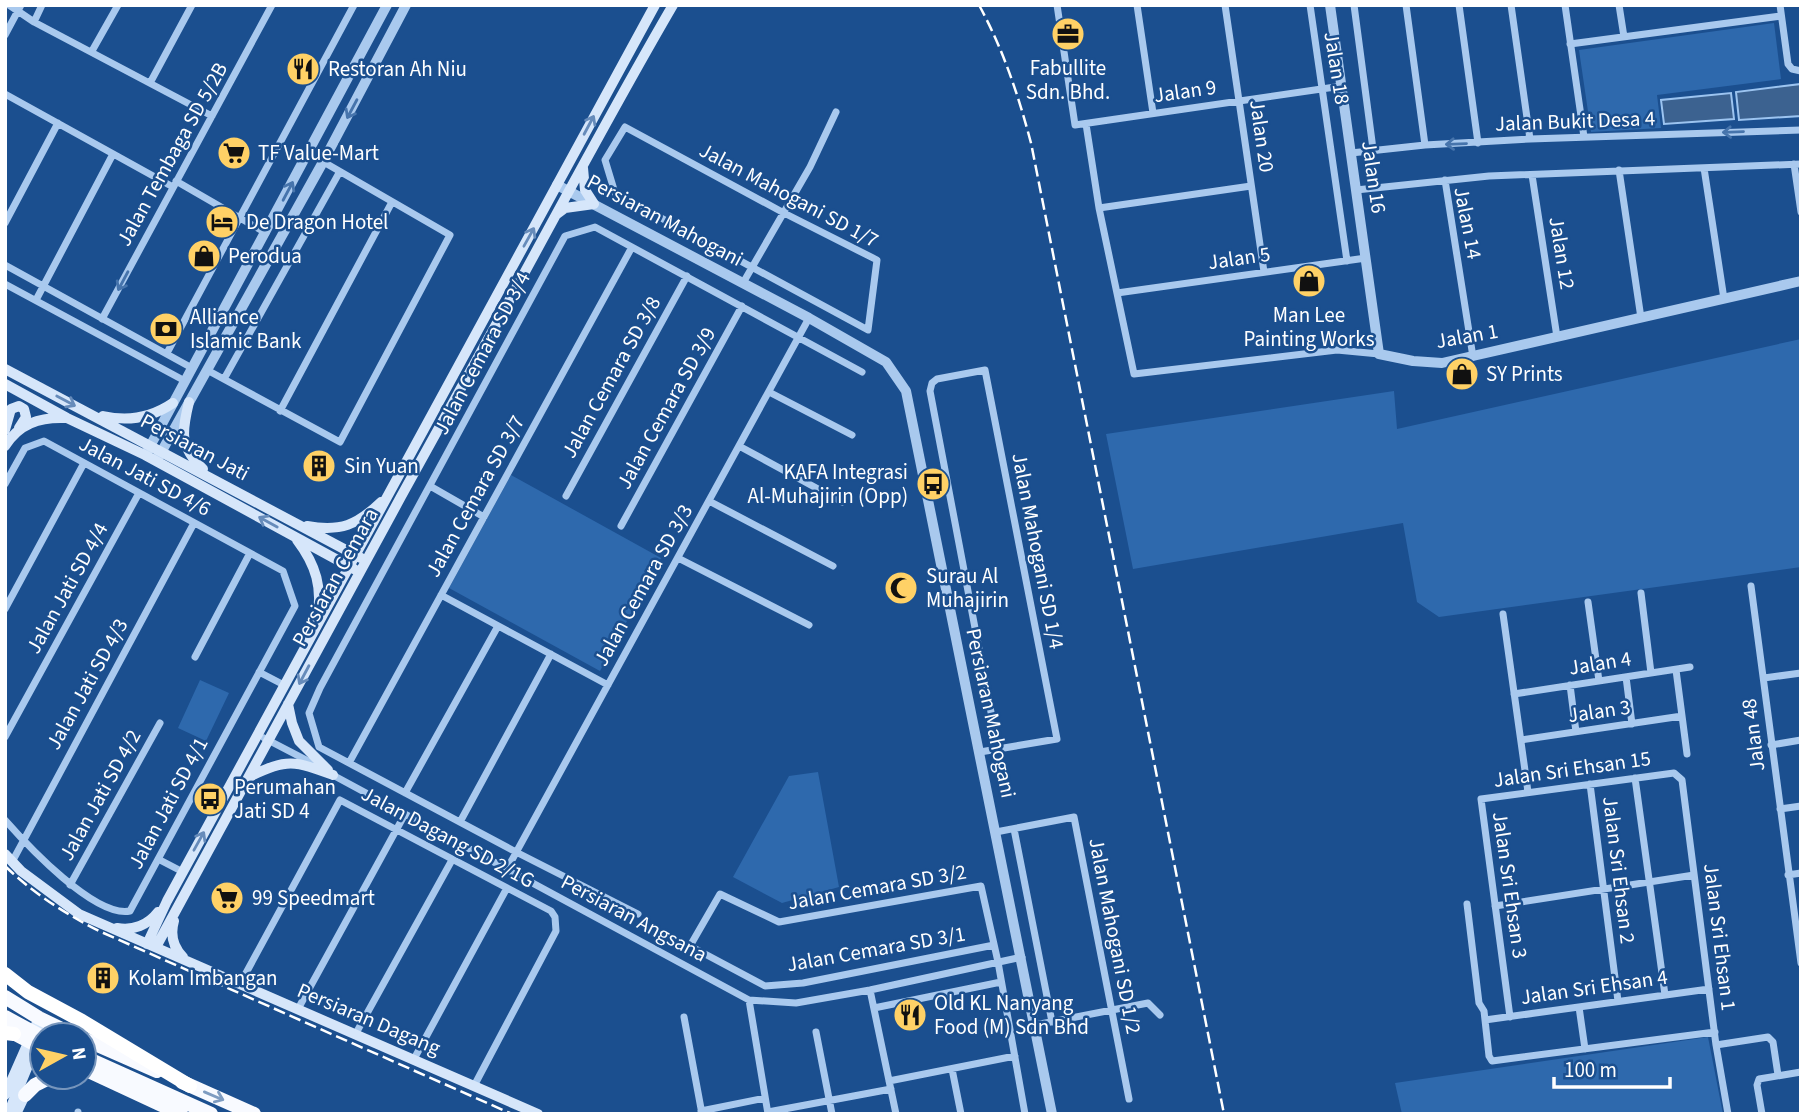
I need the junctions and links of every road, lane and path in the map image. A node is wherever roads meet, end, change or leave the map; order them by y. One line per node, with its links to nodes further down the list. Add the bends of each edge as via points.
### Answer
1 (9, 5): 23 (street)
2 (42, 5): 25 (street)
3 (118, 5): 29 (street)
4 (192, 5): 31 (street)
5 (272, 5): 38 (street, Jalan Tembaga SD 5/2B)
6 (354, 5): 69 (street)
7 (387, 5): 48 (street)
8 (406, 5): 50 (street, one-way to 50)
9 (655, 5): 59 (main road, Persiaran Cemara, one-way to 9)
10 (673, 5): 52 (main road, Persiaran Cemara)
11 (1057, 5): 40 (street, Jalan 9, via 1075,125)
12 (1137, 5): 37 (street)
13 (1226, 5): 35 (street, Jalan 20)
14 (1310, 5): 33 (street, Jalan 18)
15 (1329, 5): 32 (street, Jalan 16)
16 (1354, 5): 46 (street)
17 (1406, 5): 45 (street)
18 (1459, 5): 44 (street)
19 (1511, 5): 43 (street)
20 (1565, 5): 28 (street)
21 (1619, 5): 27 (street)
22 (1780, 5): 24 (street)
23 (20, 8): 25 (street); 26 (street)
24 (1781, 16): 27 (street); 30 (street, via 1788,64)
25 (34, 22): 29 (street)
26 (5, 35)
27 (1624, 37): 28 (street)
28 (1570, 44): 42 (street)
29 (92, 51): 31 (street)
30 (1800, 71)
31 (150, 83): 38 (street)
32 (1342, 86): 33 (street, Jalan 9); 49 (street, Jalan 16)
33 (1323, 89): 35 (street, Jalan 9); 74 (street, Jalan 18)
34 (5, 94): 39 (street)
35 (1239, 101): 37 (street, Jalan 9); 60 (street, Jalan 20)
36 (836, 112): 67 (street)
37 (1153, 113): 40 (street, Jalan 9)
38 (212, 116): 58 (street, Jalan Tembaga SD 5/2B)
39 (58, 123): 47 (street); 70 (street)
40 (1086, 124): 65 (street)
41 (1801, 130): 42 (street, Jalan Bukit Desa 4, one-way to 42)
42 (1584, 136): 43 (street, Jalan Bukit Desa 4)
43 (1530, 139): 44 (street, Jalan Bukit Desa 4)
44 (1478, 143): 45 (street, Jalan Bukit Desa 4, one-way to 45)
45 (1425, 145): 46 (street, Jalan Bukit Desa 4)
46 (1373, 149): 49 (street, Jalan Bukit Desa 4)
47 (113, 153): 58 (street); 82 (street)
48 (308, 153): 50 (street); 71 (street, one-way to 48)
49 (1351, 153): 61 (street, Jalan 16)
50 (323, 162): 55 (street); 97 (street)
51 (1797, 164): 53 (street); 66 (street)
52 (583, 166): 62 (main road, Persiaran Cemara); 64 (main road, via 585,190)
53 (1704, 168): 54 (street); 84 (street)
54 (1619, 170): 56 (street); 87 (street)
55 (339, 173): 63 (street); 99 (street)
56 (1532, 174): 57 (street); 91 (street, Jalan 12)
57 (1445, 180): 61 (street, Jalan 14); 94 (street, Jalan 14)
58 (175, 184): 69 (street); 88 (street, Jalan Tembaga SD 5/2B, one-way to 88)
59 (557, 185): 62 (street, Persiaran Mahogani); 121 (main road, Persiaran Cemara, one-way to 59)
60 (1251, 186): 65 (street); 77 (street, Jalan 20)
61 (1356, 190): 73 (street, Jalan 16)
62 (570, 192): 64 (street, Persiaran Mahogani); 68 (main road, Persiaran Cemara)
63 (392, 202): 105 (street); 105 (street, via 450,235 340,442)
64 (594, 204): 68 (main road, via 565,208); 80 (street, Persiaran Mahogani)
65 (1099, 208): 83 (street)
66 (1801, 212)
67 (784, 213): 76 (street); 76 (street, Jalan Mahogani SD 1/7, via 877,260 868,330); 76 (street, Jalan Mahogani SD 1/7, via 625,127 605,160 615,193)
68 (557, 214): 131 (main road, Persiaran Cemara)
69 (240, 217): 71 (street); 92 (street)
70 (5, 223)
71 (266, 233): 95 (street)
72 (632, 247): 78 (street, Jalan Cemara SD 3/4); 119 (street, Jalan Cemara SD 3/4, via 595,227 565,236); 125 (street, Jalan Cemara SD 3/7)
73 (1366, 258): 74 (street, Jalan 5); 93 (street, Jalan 16)
74 (1347, 261): 77 (street, Jalan 5)
75 (5, 265): 82 (street)
76 (752, 267): 80 (street)
77 (1264, 272): 83 (street, Jalan 5)
78 (687, 276): 86 (street, Jalan Cemara SD 3/4); 122 (street, Jalan Cemara SD 3/8)
79 (1801, 281): 84 (street, Jalan 1)
80 (743, 282): 89 (street, Persiaran Mahogani)
81 (5, 284): 85 (street)
82 (43, 286): 85 (street); 88 (street)
83 (1117, 293): 93 (street, Jalan 1, via 1134,374 1337,350)
84 (1724, 299): 87 (street, Jalan 1)
85 (36, 300): 100 (street)
86 (742, 306): 90 (street, Jalan Cemara SD 3/4); 128 (street, Jalan Cemara SD 3/9)
87 (1641, 318): 91 (street, Jalan 1)
88 (102, 319): 92 (street)
89 (807, 322): 90 (street, Jalan Cemara SD 3/3); 171 (street, Persiaran Mahogani, via 886,362 906,391)
90 (799, 337): 98 (street, Jalan Cemara SD 3/4); 102 (street, Jalan Cemara SD 3/3)
91 (1557, 337): 94 (street, Jalan 1)
92 (167, 353): 95 (street)
93 (1379, 354): 94 (street, Jalan 1, via 1432,363)
94 (1473, 357)
95 (192, 368): 100 (street)
96 (5, 369): 106 (main road, Persiaran Jati, one-way to 106)
97 (207, 370): 99 (street); 103 (street)
98 (862, 372)
99 (224, 379): 105 (street)
100 (185, 381): 104 (street)
101 (5, 384): 107 (main road, Persiaran Jati)
102 (769, 392): 110 (street); 113 (street, Jalan Cemara SD 3/3)
103 (189, 402): 115 (street); 117 (main road, via 183,425 185,443)
104 (173, 403): 106 (main road, via 138,418); 111 (street)
105 (281, 411)
106 (90, 414): 111 (main road, Persiaran Jati)
107 (67, 418): 108 (main road, via 41,419); 114 (main road, Persiaran Jati)
108 (19, 428): 109 (main road, via 26,417 19,406 10,409); 112 (main road)
109 (5, 430)
110 (852, 435)
111 (151, 445): 114 (street); 115 (main road, Persiaran Jati)
112 (5, 446)
113 (739, 446): 123 (street, Jalan Cemara SD 3/3); 124 (street)
114 (145, 456): 115 (main road, Persiaran Jati)
115 (159, 456): 117 (main road, Persiaran Jati); 129 (main road, Persiaran Jati, one-way to 115)
116 (84, 463): 118 (street, Jalan Jati SD 4/6, via 44,441 24,448); 120 (street, Jalan Jati SD 4/6); 140 (street)
117 (214, 478): 127 (main road, Persiaran Jati)
118 (5, 484)
119 (430, 486): 125 (street); 173 (street, Jalan Cemara SD 3/4, via 309,713 319,747)
120 (139, 493): 126 (street, Jalan Jati SD 4/6); 165 (street, Jalan Jati SD 4/4)
121 (390, 493): 127 (main road, via 355,523); 131 (main road, Persiaran Cemara)
122 (566, 496)
123 (709, 501): 132 (street, Jalan Cemara SD 3/3); 133 (street)
124 (842, 502)
125 (484, 517): 138 (street, Jalan Cemara SD 3/7)
126 (194, 523): 130 (street, Jalan Jati SD 4/6); 190 (street, Jalan Jati SD 4/3)
127 (301, 526): 131 (main road, Persiaran Jati)
128 (621, 526)
129 (295, 538): 134 (main road, Persiaran Jati); 144 (main road, via 317,575 320,603)
130 (250, 553): 135 (street, Jalan Jati SD 4/6); 146 (street)
131 (361, 558): 134 (main road, Persiaran Cemara)
132 (678, 558): 142 (street); 156 (street, Jalan Cemara SD 3/3)
133 (833, 566)
134 (354, 569): 144 (main road, Persiaran Cemara); 159 (main road, Persiaran Cemara, one-way to 159)
135 (283, 571): 149 (street, Jalan Jati SD 4/1, via 295,606)
136 (1751, 586): 153 (street, Jalan 48)
137 (1641, 593): 150 (street)
138 (441, 595): 143 (street); 173 (street, Jalan Cemara SD 3/7)
139 (1588, 602): 154 (street)
140 (5, 609)
141 (1503, 614): 158 (street)
142 (809, 625)
143 (498, 626): 145 (street); 180 (street)
144 (315, 629): 155 (main road, Persiaran Cemara)
145 (551, 654): 156 (street); 186 (street)
146 (195, 657)
147 (1690, 667): 148 (street, Jalan 4)
148 (1675, 670): 150 (street, Jalan 4); 160 (street)
149 (259, 672): 155 (street); 193 (street, Jalan Jati SD 4/1)
150 (1651, 673): 152 (street, Jalan 4)
151 (1801, 673): 153 (street)
152 (1626, 677): 154 (street, Jalan 4); 162 (street)
153 (1764, 678): 169 (street, Jalan 48)
154 (1599, 681): 157 (street, Jalan 4)
155 (285, 685): 164 (main road, Persiaran Cemara)
156 (608, 685): 191 (street, Jalan Cemara SD 3/3)
157 (1570, 685): 158 (street, Jalan 4); 163 (street)
158 (1514, 694): 167 (street)
159 (288, 704): 166 (main road, Persiaran Cemara); 175 (main road, via 299,741)
160 (1682, 716): 162 (street, Jalan 3); 172 (street)
161 (160, 723): 201 (street, Jalan Jati SD 4/2)
162 (1632, 724): 163 (street, Jalan 3)
163 (1576, 732): 167 (street, Jalan 3)
164 (258, 734): 166 (street, Persiaran Angsana); 196 (main road, Persiaran Cemara, one-way to 164)
165 (5, 737)
166 (269, 740): 175 (street, Persiaran Angsana); 176 (main road, Persiaran Cemara)
167 (1521, 740): 179 (street)
168 (1801, 740): 169 (street)
169 (1771, 745): 183 (street, Jalan 48)
170 (998, 749): 170 (street, Jalan Mahogani SD 1/4, via 930,391 937,379 985,370 1057,739); 171 (street)
171 (980, 752): 189 (street, Persiaran Mahogani)
172 (1686, 754)
173 (349, 763): 180 (street, Jalan Cemara SD 3/4)
174 (1669, 773): 177 (street, Jalan Sri Ehsan 15); 198 (street, Jalan Sri Ehsan 1, via 1682,780)
175 (332, 775): 176 (main road, via 292,762); 184 (street, Persiaran Angsana)
176 (248, 778): 207 (main road, Persiaran Cemara)
177 (1634, 778): 178 (street, Jalan Sri Ehsan 15); 200 (street)
178 (1590, 784): 179 (street, Jalan Sri Ehsan 15); 203 (street, Jalan Sri Ehsan 2)
179 (1530, 792): 181 (street, Jalan Sri Ehsan 15)
180 (405, 793): 186 (street, Jalan Cemara SD 3/4)
181 (1481, 799): 206 (street, Jalan Sri Ehsan 3)
182 (1801, 806): 183 (street)
183 (1780, 809): 199 (street, Jalan 48)
184 (405, 814): 188 (street); 195 (street, Persiaran Angsana)
185 (5, 820): 190 (street, Jalan Jati SD 4/1)
186 (460, 822): 191 (street, Jalan Cemara SD 3/4)
187 (1014, 829): 189 (street, Jalan Mahogani SD 1/2); 229 (street, Jalan Mahogani SD 1/2, via 1074,817); 236 (street)
188 (396, 830): 194 (street, Jalan Dagang SD 2/1G); 219 (street, Jalan Dagang SD 2/1G, via 340,800); 228 (street)
189 (996, 832): 213 (street, Persiaran Mahogani)
190 (24, 842): 192 (street, Jalan Jati SD 4/3); 201 (street, Jalan Jati SD 4/1)
191 (514, 856): 195 (street, Jalan Cemara SD 3/3); 208 (street, Jalan Cemara SD 3/4)
192 (9, 858): 209 (main road, Persiaran Dagang, via 79,914)
193 (158, 859): 196 (street); 201 (street, Jalan Jati SD 4/1, via 130,911 99,902)
194 (452, 860): 202 (street, Jalan Dagang SD 2/1G); 242 (street)
195 (507, 869): 224 (street, Persiaran Angsana)
196 (183, 872): 204 (main road, Persiaran Cemara)
197 (1801, 873): 199 (street)
198 (1694, 875): 200 (street); 220 (street, Jalan Sri Ehsan 1)
199 (1788, 875): 216 (street, Jalan 48)
200 (1649, 882): 203 (street); 222 (street)
201 (71, 885)
202 (506, 888): 248 (street); 257 (street, Jalan Dagang SD 2/1G, via 551,911 556,928)
203 (1603, 889): 206 (street); 225 (street, Jalan Sri Ehsan 2)
204 (167, 901): 209 (main road, via 144,925); 210 (main road, Persiaran Cemara)
205 (1466, 904): 235 (street)
206 (1495, 906): 233 (street, Jalan Sri Ehsan 3)
207 (177, 908): 210 (main road, Persiaran Cemara); 214 (main road, via 172,938)
208 (638, 914)
209 (107, 926): 210 (main road, Persiaran Dagang)
210 (152, 945): 214 (main road, Persiaran Dagang)
211 (994, 945): 212 (street, Jalan Cemara SD 3/1, via 803,983 765,986); 212 (street, Jalan Cemara SD 3/2, via 981,886 779,922 720,894); 215 (street)
212 (690, 946)
213 (1022, 957): 215 (street, Persiaran Angsana); 237 (street, Persiaran Mahogani)
214 (185, 960): 219 (main road, Persiaran Dagang)
215 (998, 962): 218 (street); 221 (street, Persiaran Angsana)
216 (1801, 962)
217 (5, 974): 256 (highway)
218 (1001, 982): 227 (street); 247 (street)
219 (240, 984): 228 (main road, Persiaran Dagang)
220 (1709, 989): 222 (street, Jalan Sri Ehsan 4); 241 (street, Jalan Sri Ehsan 1)
221 (870, 990): 224 (street, Persiaran Angsana, via 796,1003); 227 (street)
222 (1665, 995): 225 (street, Jalan Sri Ehsan 4)
223 (5, 997): 234 (highway)
224 (749, 1000): 261 (street)
225 (1618, 1002): 226 (street, Jalan Sri Ehsan 4)
226 (1579, 1007): 233 (street, Jalan Sri Ehsan 4); 246 (street)
227 (874, 1008): 255 (street)
228 (298, 1009): 242 (main road, Persiaran Dagang)
229 (1112, 1010): 230 (street, via 1148,1003); 236 (street); 262 (street, Jalan Mahogani SD 1/2)
230 (1160, 1014)
231 (5, 1017): 238 (highway)
232 (684, 1017): 264 (street)
233 (1510, 1017): 235 (street, Jalan Sri Ehsan 4)
234 (43, 1020): 259 (main road); 266 (main road)
235 (1485, 1020): 246 (street, via 1492,1061)
236 (1052, 1022): 237 (street)
237 (1035, 1025): 276 (street, Persiaran Mahogani)
238 (28, 1029)
239 (8, 1032): 243 (highway)
240 (816, 1032): 263 (street)
241 (1715, 1032): 244 (street, Jalan Sri Ehsan 1); 246 (street)
242 (355, 1035): 248 (main road, Persiaran Dagang)
243 (28, 1041)
244 (1716, 1045): 252 (street, via 1768,1037 1773,1042); 277 (street, Jalan Sri Ehsan 1)
245 (98, 1046): 256 (highway)
246 (1585, 1049)
247 (1015, 1056): 250 (street); 275 (street)
248 (414, 1059): 257 (main road, Persiaran Dagang)
249 (98, 1063): 269 (highway)
250 (952, 1069): 255 (street); 274 (street)
251 (1801, 1072): 252 (street)
252 (1778, 1075): 278 (street, via 1757,1083)
253 (98, 1076): 268 (highway)
254 (5, 1084): 260 (main road, via 18,1086)
255 (890, 1085): 263 (street); 273 (street)
256 (190, 1086): 270 (highway, one-way to 270)
257 (474, 1086): 271 (main road, Persiaran Dagang)
258 (29, 1091): 260 (highway)
259 (5, 1095)
260 (25, 1095): 267 (main road)
261 (765, 1098): 264 (street); 265 (street)
262 (1129, 1099)
263 (829, 1101): 265 (street); 272 (street)
264 (701, 1112)
265 (768, 1113)
266 (8, 1114)
267 (16, 1114)
268 (181, 1114)
269 (211, 1114)
270 (254, 1114)
271 (538, 1114)
272 (832, 1114)
273 (896, 1114)
274 (961, 1114)
275 (1026, 1114)
276 (1052, 1114)
277 (1728, 1114)
278 (1762, 1114)

